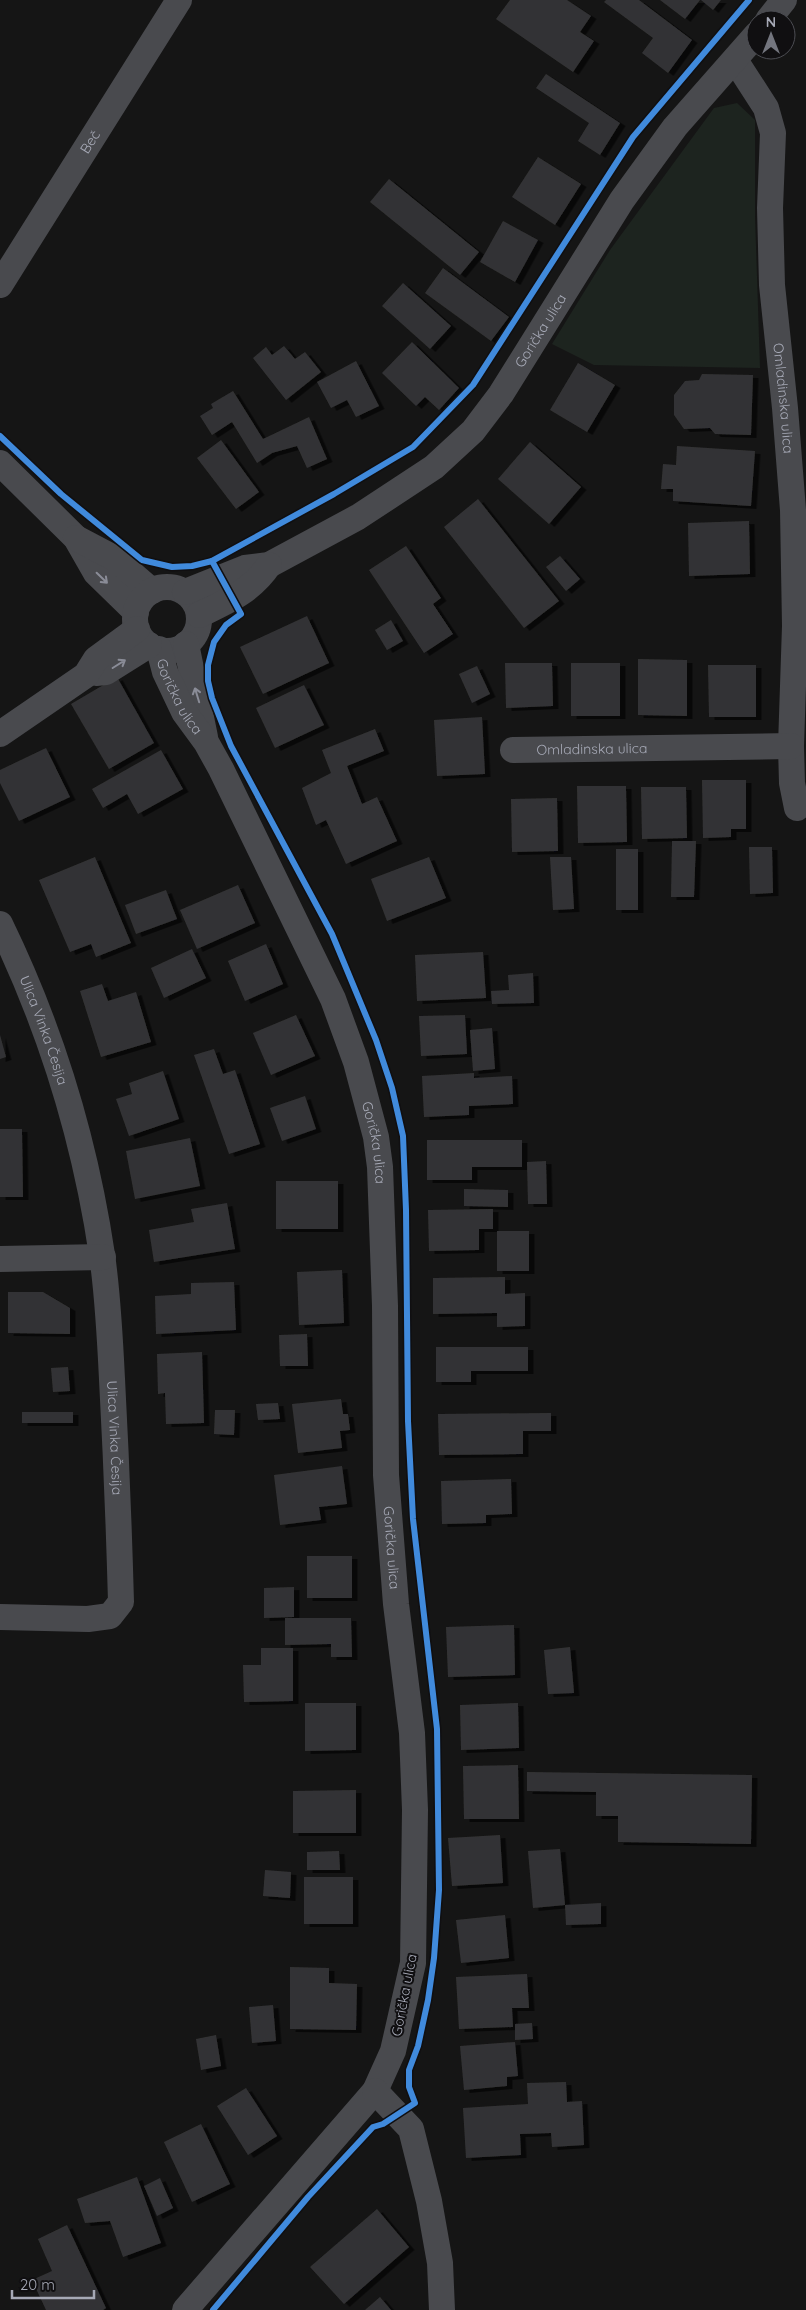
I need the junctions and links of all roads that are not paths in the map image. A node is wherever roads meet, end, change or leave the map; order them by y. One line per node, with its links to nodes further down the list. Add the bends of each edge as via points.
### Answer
1 (179, 0): 6 (street, Beč)
2 (784, 0): 3 (street)
3 (776, 10)
4 (746, 47): 5 (street, Gorička ulica)
5 (735, 60): 9 (street, Gorička ulica, via 675,127 622,200 501,394 473,431 434,467 397,492); 17 (street, Omladinska ulica, via 766,108 773,133 770,208 772,285 786,408 793,510)
6 (0, 285)
7 (0, 463): 8 (street)
8 (76, 538): 10 (street, via 114,558); 13 (street, one-way to 13, via 96,572)
9 (269, 565): 11 (street, Gorička ulica, via 245,568); 12 (street, Gorička ulica, via 260,578 233,599)
10 (152, 591): 11 (street, via 169,587); 13 (street, via 142,600)
11 (185, 592): 12 (street)
12 (199, 615): 14 (street, via 196,632)
13 (145, 634): 14 (street, via 168,651); 15 (street, via 106,672 86,675); 16 (street, Gorička ulica, via 184,712)
14 (186, 644): 16 (street, Gorička ulica, one-way to 14)
15 (0, 734)
16 (206, 742): 24 (street, Gorička ulica, via 333,999 356,1062 376,1137 380,1168 386,1475 396,1604 412,1733 415,1810 413,1963 393,2051)
17 (792, 746): 18 (street, Omladinska ulica); 19 (street, Omladinska ulica, via 792,783)
18 (513, 750)
19 (797, 808)
20 (0, 924): 21 (street, Ulica Vinka Česija, via 42,1020 63,1082 81,1146)
21 (103, 1257): 22 (street); 23 (street, Ulica Vinka Česija, via 109,1315 121,1602 110,1616 88,1620)
22 (0, 1259)
23 (0, 1617)
24 (376, 2091): 25 (street, Gorička ulica); 26 (street, via 411,2129 440,2263)
25 (185, 2310)
26 (442, 2310)

